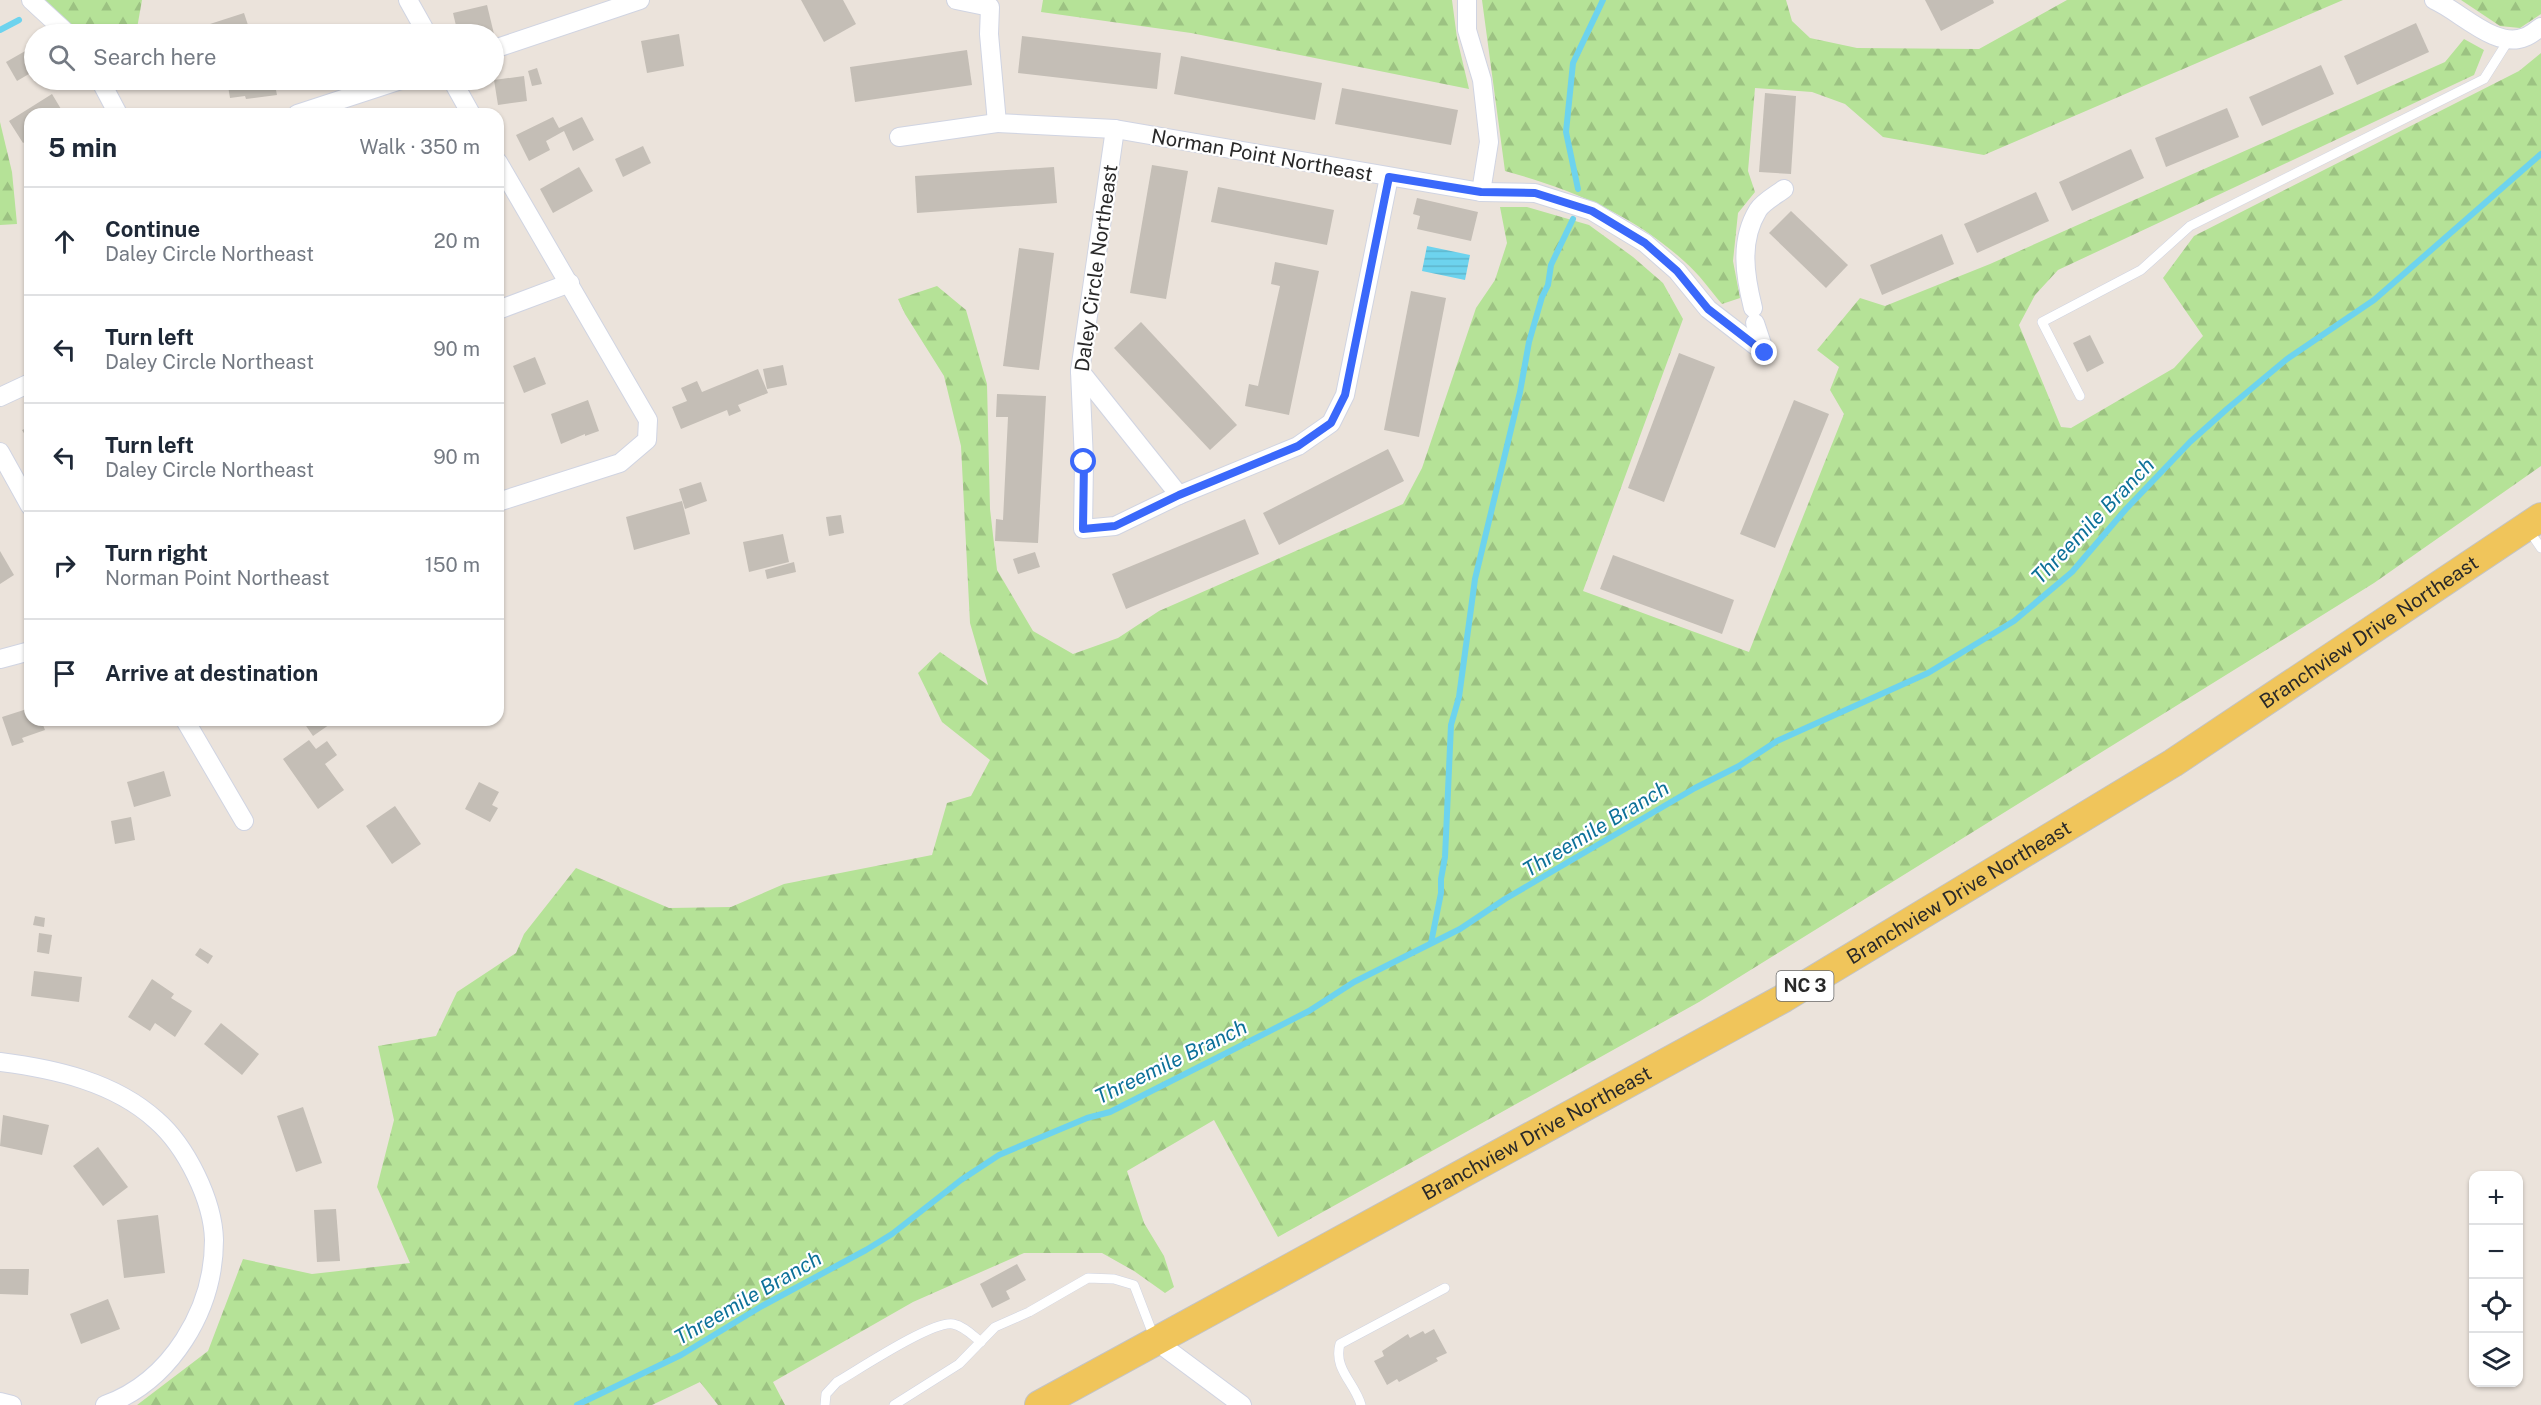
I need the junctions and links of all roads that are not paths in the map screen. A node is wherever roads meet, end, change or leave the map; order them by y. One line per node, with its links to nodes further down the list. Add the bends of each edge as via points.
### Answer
1 (31, 0): 7 (street)
2 (408, 0): 8 (street)
3 (640, 0): 11 (street)
4 (956, 0): 18 (street, via 990,7)
5 (1467, 0): 24 (street, via 1467,30 1482,80 1489,142)
6 (2434, 0): 10 (street)
7 (57, 24)
8 (421, 24)
9 (2541, 27): 10 (street, via 2524,38)
10 (2508, 41): 29 (lane, via 2484,79 2190,225 2141,270 2043,322)
11 (504, 46)
12 (105, 90): 15 (street)
13 (370, 90): 16 (street)
14 (458, 90): 17 (street)
15 (115, 108)
16 (315, 108)
17 (468, 108)
18 (998, 123): 19 (street, Norman Point Northeast); 20 (street, Norman Point Northeast)
19 (1115, 129): 22 (street, Norman Point Northeast); 27 (street, Daley Circle Northeast)
20 (899, 136)
21 (504, 172): 25 (street)
22 (1389, 177): 24 (street, Norman Point Northeast); 33 (street, Daley Circle Northeast, via 1345,395 1331,423 1298,446)
23 (1784, 189): 24 (street, Norman Point Northeast, via 1758,209 1747,241 1744,269 1765,353 1708,309 1677,271 1645,243 1592,211 1535,193)
24 (1481, 192)
25 (570, 283): 26 (street); 34 (street, via 648,420 647,440 621,463)
26 (504, 308)
27 (1080, 371): 33 (street); 33 (street, Daley Circle Northeast, via 1083,529 1115,526)
28 (24, 386): 30 (street)
29 (2080, 396)
30 (0, 397)
31 (0, 452): 32 (street)
32 (24, 495)
33 (1179, 495)
34 (504, 500)
35 (2536, 531): 42 (main road, Branchview Drive Northeast / NC 3, via 2173,763 1784,998)
36 (24, 653): 37 (street)
37 (0, 659)
38 (189, 726): 39 (street)
39 (244, 821)
40 (0, 1062): 46 (street, via 86,1080 130,1100 171,1134 186,1155 207,1203 214,1240 201,1310 167,1365 132,1392)
41 (1445, 1288): 51 (lane, via 1340,1344 1340,1366)
42 (1156, 1341): 43 (lane, via 1134,1285 1088,1278 995,1327); 49 (main road, Branchview Drive Northeast / NC 3); 50 (street)
43 (981, 1342): 47 (lane, via 953,1324 933,1327 837,1382 826,1394); 48 (lane, via 959,1364)
44 (0, 1402): 45 (street)
45 (12, 1405)
46 (105, 1405)
47 (825, 1405)
48 (894, 1405)
49 (1039, 1405)
50 (1242, 1405)
51 (1360, 1405)

